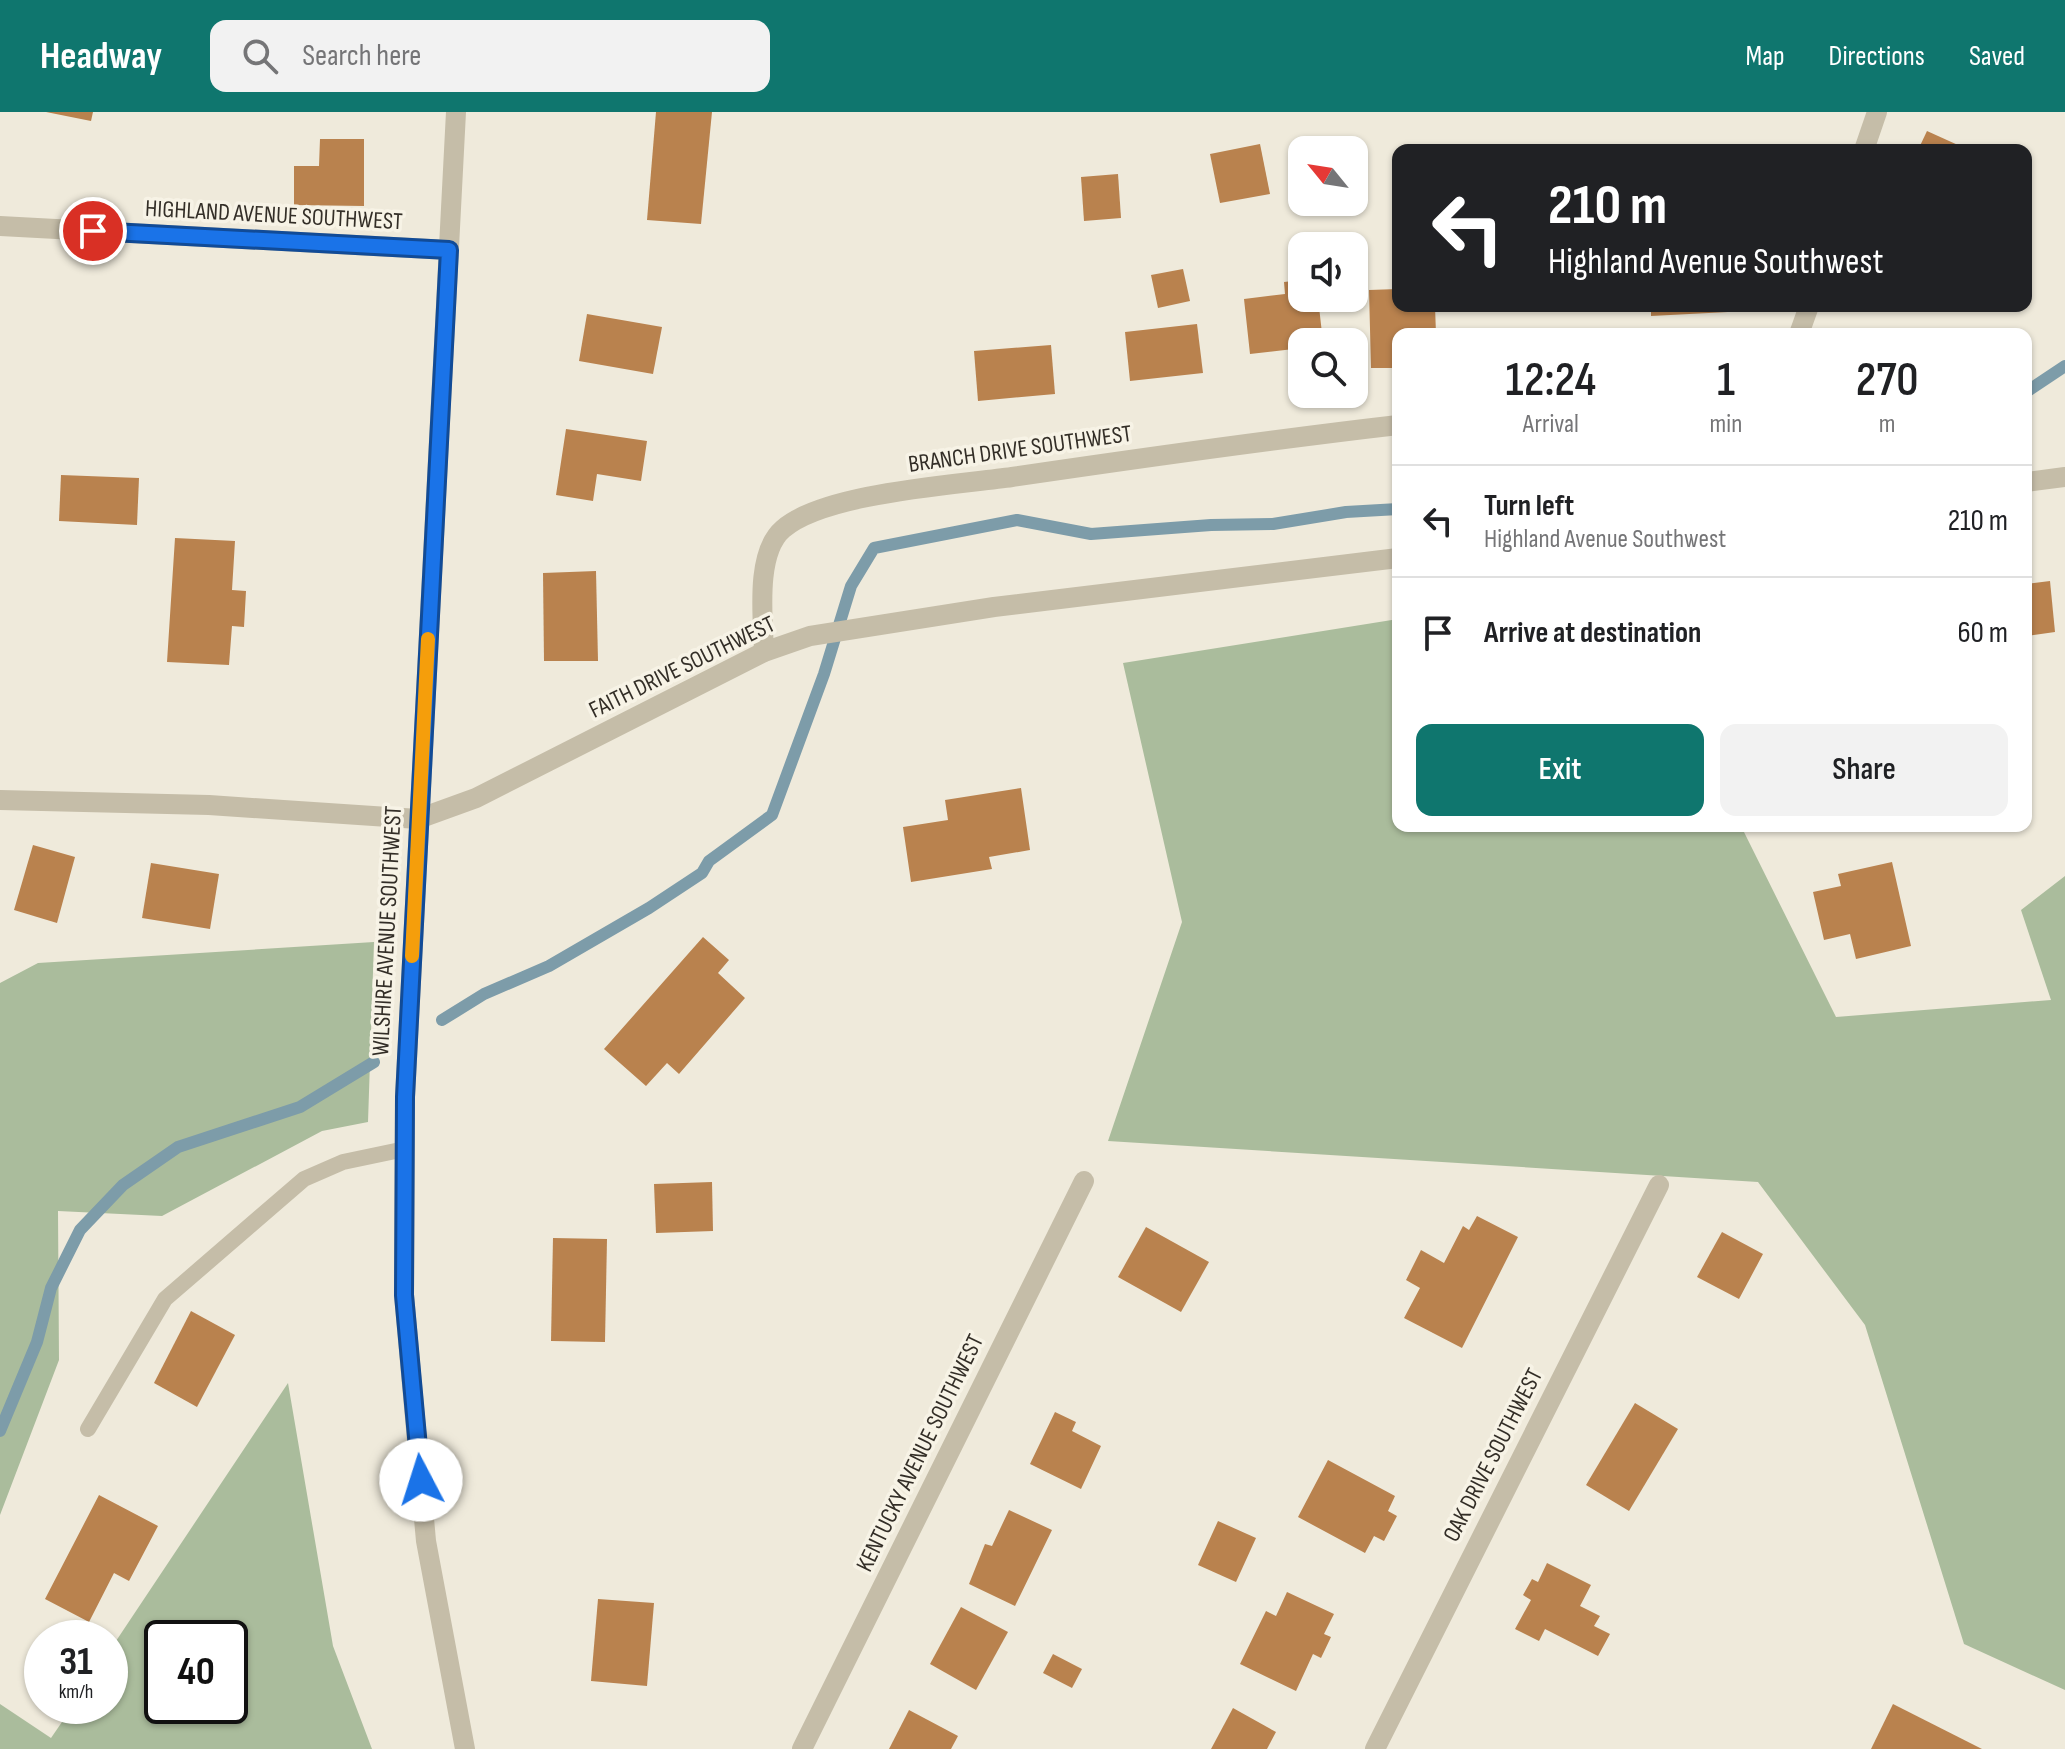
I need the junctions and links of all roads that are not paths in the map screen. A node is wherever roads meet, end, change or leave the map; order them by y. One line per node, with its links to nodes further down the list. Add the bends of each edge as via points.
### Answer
1 (456, 112): 5 (street, WILSHIRE AVENUE SOUTHWEST)
2 (1877, 112): 3 (street)
3 (1866, 144)
4 (0, 226): 5 (street, HIGHLAND AVENUE SOUTHWEST)
5 (449, 250): 12 (street, WILSHIRE AVENUE SOUTHWEST)
6 (1392, 426): 10 (street, BRANCH DRIVE SOUTHWEST, via 992,479 814,510 781,530 767,557 762,586)
7 (2065, 477): 8 (street)
8 (2032, 481)
9 (1392, 559): 10 (street, FAITH DRIVE SOUTHWEST, via 994,607 810,636)
10 (764, 652): 12 (street, FAITH DRIVE SOUTHWEST, via 476,798)
11 (0, 800): 12 (street, FAITH DRIVE SOUTHWEST, via 209,805)
12 (418, 819): 13 (street, WILSHIRE AVENUE SOUTHWEST)
13 (405, 1149): 16 (lane, via 343,1162 304,1179 165,1299); 17 (street, WILSHIRE AVENUE SOUTHWEST, via 404,1295 426,1541)
14 (1084, 1181): 18 (street, KENTUCKY AVENUE SOUTHWEST)
15 (1659, 1185): 19 (street, OAK DRIVE SOUTHWEST)
16 (88, 1429)
17 (465, 1749)
18 (802, 1749)
19 (1375, 1749)

